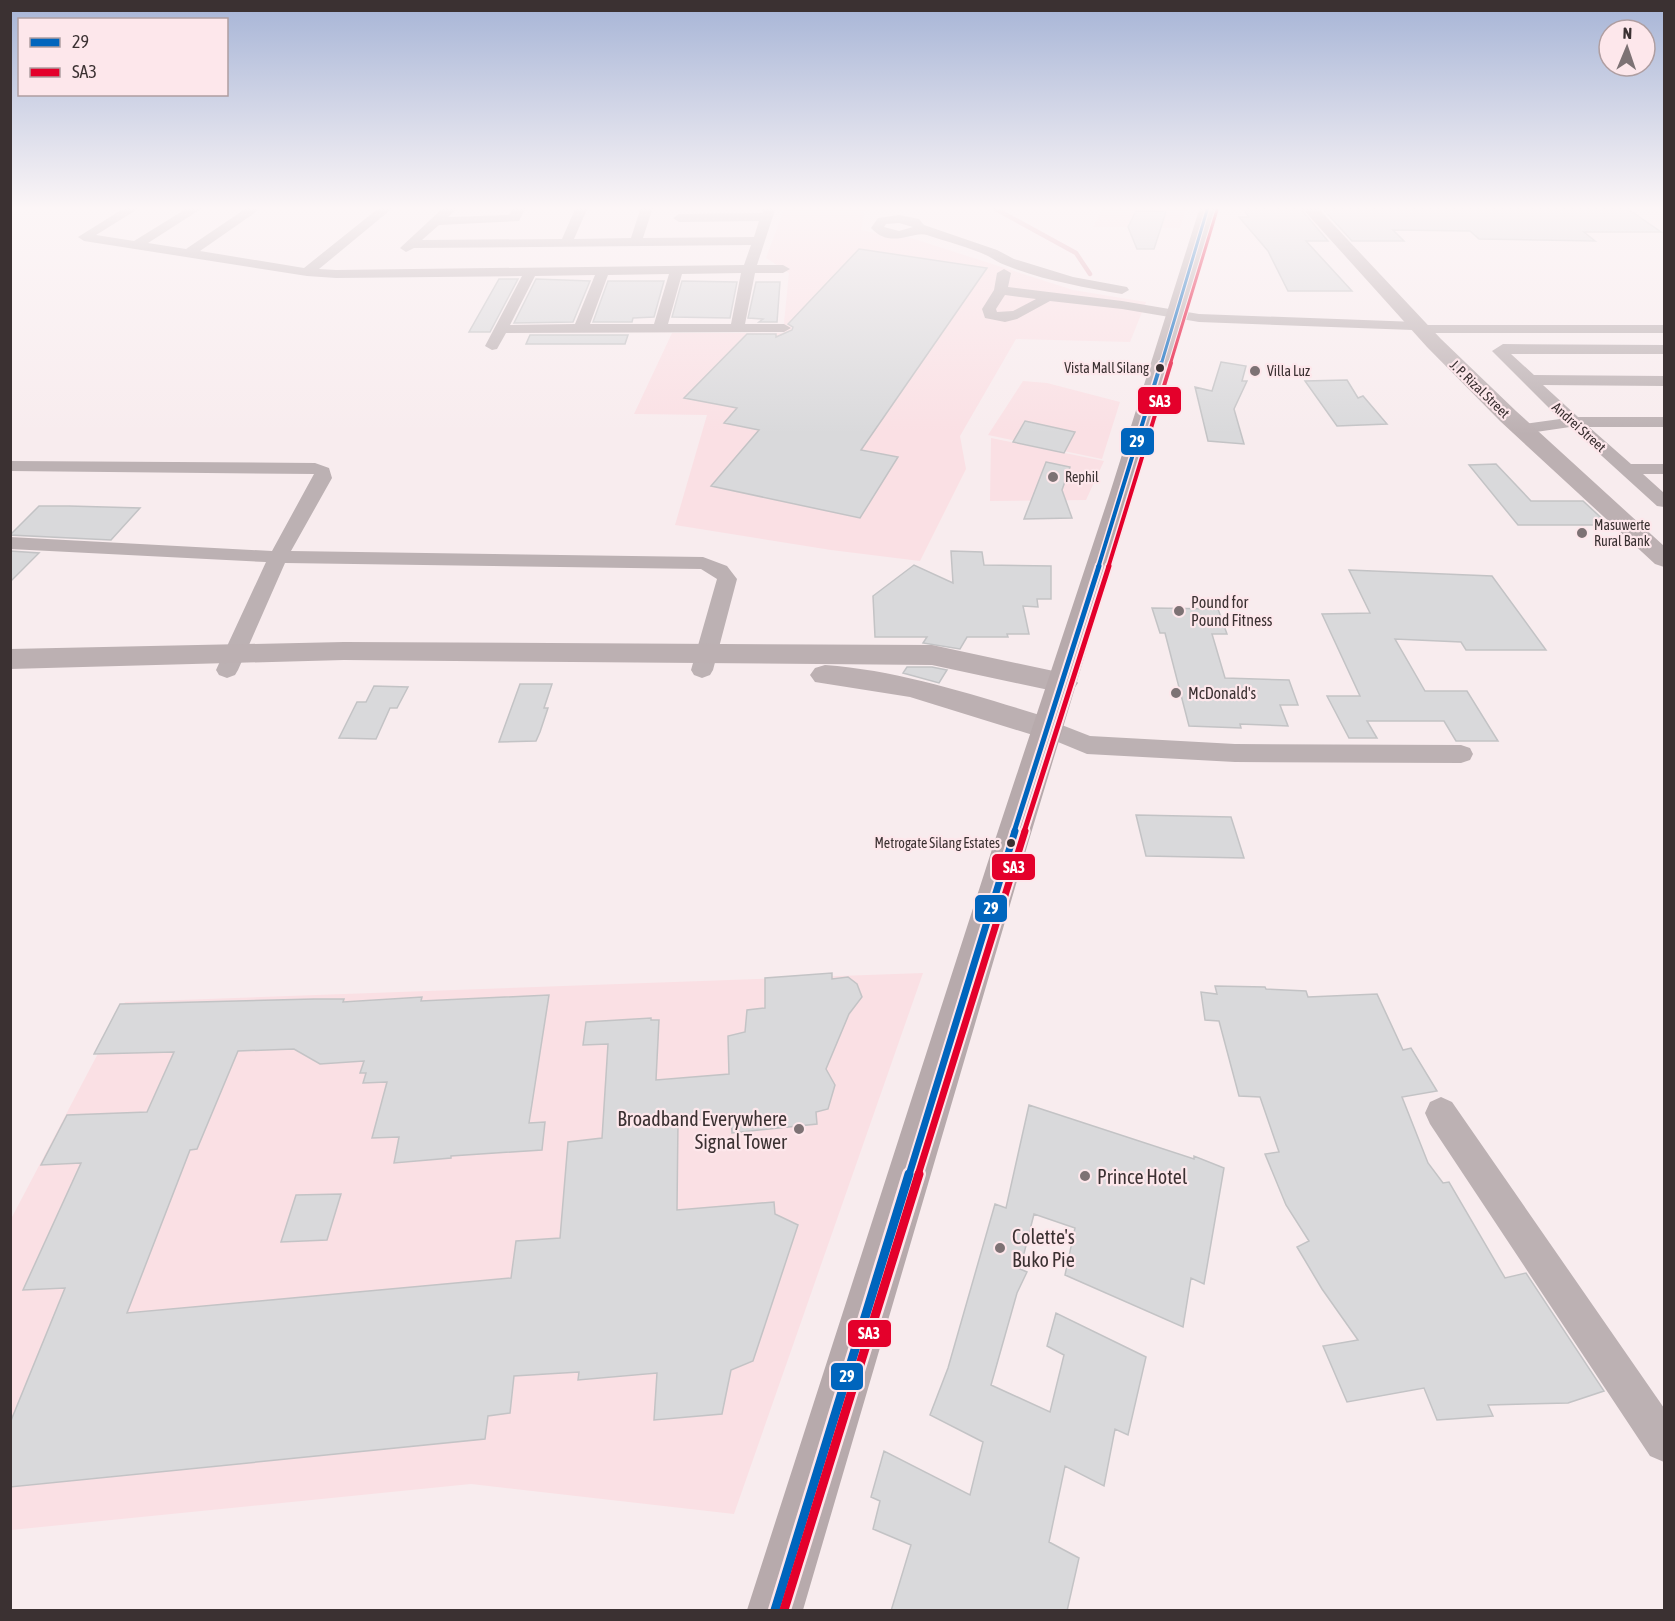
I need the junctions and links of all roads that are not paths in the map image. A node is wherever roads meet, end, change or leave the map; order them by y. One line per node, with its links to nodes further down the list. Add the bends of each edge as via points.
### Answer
1 (525, 283): 19 (street)
2 (599, 283): 14 (street)
3 (673, 283): 15 (street)
4 (746, 283): 16 (street)
5 (1002, 283): 10 (street)
6 (1026, 283): 12 (street)
7 (1080, 283): 11 (street)
8 (1184, 283): 13 (main road)
9 (1377, 283): 18 (street, J. P. Rizal Street)
10 (1001, 290): 12 (street); 12 (street, via 988,312 999,318 1014,317 1044,300)
11 (1138, 292)
12 (1041, 295): 13 (street, via 1144,314)
13 (1177, 303): 18 (street, via 1199,318); 39 (main road)
14 (581, 328): 15 (street); 19 (street)
15 (660, 328): 16 (street)
16 (737, 328): 17 (street)
17 (784, 328)
18 (1418, 328): 20 (street); 26 (street, J. P. Rizal Street)
19 (501, 329): 21 (street)
20 (1665, 329)
21 (492, 346)
22 (1665, 349): 23 (street, Andrei Street, via 1500,351)
23 (1530, 380): 24 (street); 25 (street, Andrei Street)
24 (1665, 381)
25 (1567, 416): 26 (street); 27 (street); 29 (street, Andrei Street)
26 (1515, 422): 34 (street, J. P. Rizal Street)
27 (1665, 423)
28 (10, 466): 33 (street, via 320,470 322,478)
29 (1626, 469): 30 (street); 31 (street, Andrei Street)
30 (1665, 469)
31 (1665, 502)
32 (10, 543): 33 (street)
33 (278, 557): 36 (street); 37 (street, via 703,563 717,568 727,579)
34 (1665, 559)
35 (10, 659): 36 (street)
36 (232, 661): 37 (street); 38 (street)
37 (705, 661): 39 (street, via 932,655); 40 (street, via 860,676 913,687)
38 (10, 679)
39 (1063, 683): 40 (main road)
40 (1049, 729): 41 (street, via 1088,745 1235,753); 44 (main road)
41 (1461, 754)
42 (1441, 1113): 43 (street)
43 (1665, 1442)
44 (775, 1611)

